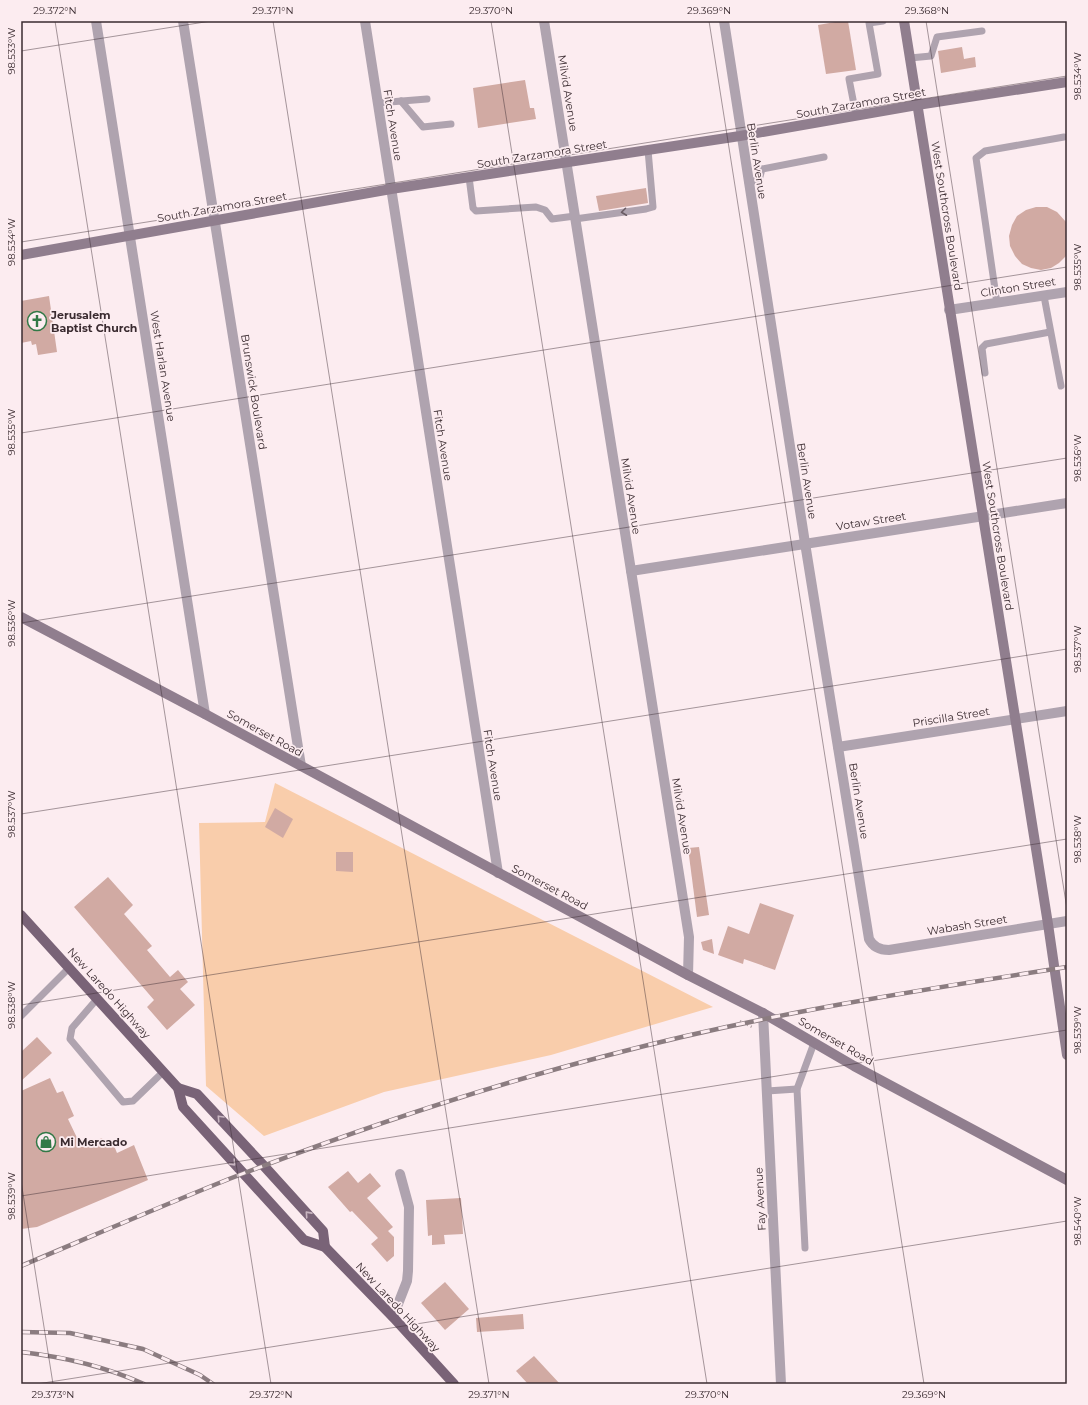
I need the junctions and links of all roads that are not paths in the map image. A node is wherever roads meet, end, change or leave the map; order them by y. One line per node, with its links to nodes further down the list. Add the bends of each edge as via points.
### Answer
1 (96, 21): 27 (street, West Harlan Avenue)
2 (183, 21): 26 (street, Brunswick Boulevard)
3 (365, 21): 13 (street, Fitch Avenue)
4 (544, 21): 21 (street, Milvid Avenue)
5 (724, 21): 17 (street, Berlin Avenue)
6 (883, 21): 15 (lane, via 869,23 878,74 849,79)
7 (904, 21): 9 (main road, West Southcross Boulevard)
8 (982, 31): 9 (lane, via 937,37 931,56)
9 (910, 58): 14 (main road, West Southcross Boulevard)
10 (1067, 82): 14 (main road, South Zarzamora Street)
11 (427, 99): 12 (lane)
12 (401, 101): 13 (lane); 16 (lane, via 423,127)
13 (378, 103): 24 (street, Fitch Avenue)
14 (917, 105): 15 (main road, South Zarzamora Street); 32 (main road, West Southcross Boulevard)
15 (856, 115): 17 (main road, South Zarzamora Street)
16 (451, 124)
17 (740, 136): 19 (main road, South Zarzamora Street); 23 (street, Berlin Avenue)
18 (1064, 137): 31 (lane, via 985,152 976,158)
19 (648, 150): 21 (main road, South Zarzamora Street); 25 (lane, one-way to 25, via 653,206)
20 (824, 157): 23 (lane, via 762,169 759,180)
21 (567, 162): 22 (main road, South Zarzamora Street); 25 (street, Milvid Avenue)
22 (468, 177): 24 (main road, South Zarzamora Street); 25 (lane, via 473,208 476,211 536,207 545,210 552,219)
23 (748, 182): 38 (street, Berlin Avenue)
24 (391, 189): 26 (main road, South Zarzamora Street); 46 (street, Fitch Avenue)
25 (575, 218): 39 (street, Milvid Avenue)
26 (215, 220): 27 (main road, South Zarzamora Street); 45 (street, Brunswick Boulevard)
27 (130, 235): 28 (main road, South Zarzamora Street); 42 (street, West Harlan Avenue)
28 (21, 255)
29 (1067, 292): 30 (street, Clinton Street)
30 (1044, 296): 31 (street, Clinton Street); 33 (lane)
31 (996, 303): 32 (street, Clinton Street)
32 (950, 310): 37 (main road, West Southcross Boulevard)
33 (1050, 332): 34 (lane, via 986,344 982,348); 35 (lane)
34 (985, 373)
35 (1061, 386)
36 (1067, 502): 37 (street, Votaw Street)
37 (982, 516): 38 (street, Votaw Street); 43 (main road, West Southcross Boulevard)
38 (805, 544): 39 (street, Votaw Street); 44 (street, Berlin Avenue)
39 (631, 571): 52 (street, Milvid Avenue, via 689,938)
40 (21, 617): 42 (main road, Somerset Road)
41 (1067, 711): 43 (street, Priscilla Street)
42 (205, 714): 45 (main road, Somerset Road)
43 (1015, 720): 44 (street, Priscilla Street); 49 (main road, West Southcross Boulevard)
44 (838, 747): 50 (street, Berlin Avenue, via 869,939)
45 (301, 766): 46 (main road, Somerset Road)
46 (498, 873): 52 (main road, Somerset Road)
47 (21, 915): 51 (main road, New Laredo Highway)
48 (1067, 921): 49 (street, Wabash Street)
49 (1048, 924): 50 (street, Wabash Street, via 889,950 882,950); 57 (main road, West Southcross Boulevard)
50 (872, 944)
51 (69, 968): 53 (main road, New Laredo Highway); 55 (lane)
52 (688, 976): 54 (main road, Somerset Road)
53 (97, 999): 58 (main road, New Laredo Highway); 58 (lane, via 72,1028 70,1039 123,1102 133,1101)
54 (763, 1013): 56 (main road, Somerset Road); 61 (street, Fay Avenue)
55 (21, 1016)
56 (814, 1043): 60 (lane); 63 (main road, Somerset Road)
57 (1067, 1055)
58 (163, 1072): 59 (main road, New Laredo Highway)
59 (178, 1088): 64 (main road, New Laredo Highway, one-way to 64, via 183,1107 304,1240); 64 (main road, New Laredo Highway, one-way to 59, via 323,1231 264,1166 197,1094)
60 (797, 1089): 61 (lane); 65 (lane)
61 (767, 1091): 68 (street, Fay Avenue)
62 (400, 1174): 66 (street, via 409,1207 409,1247 407,1281)
63 (1067, 1180)
64 (325, 1247): 66 (main road, New Laredo Highway)
65 (805, 1248)
66 (393, 1317): 67 (main road, New Laredo Highway)
67 (454, 1384)
68 (781, 1384)

